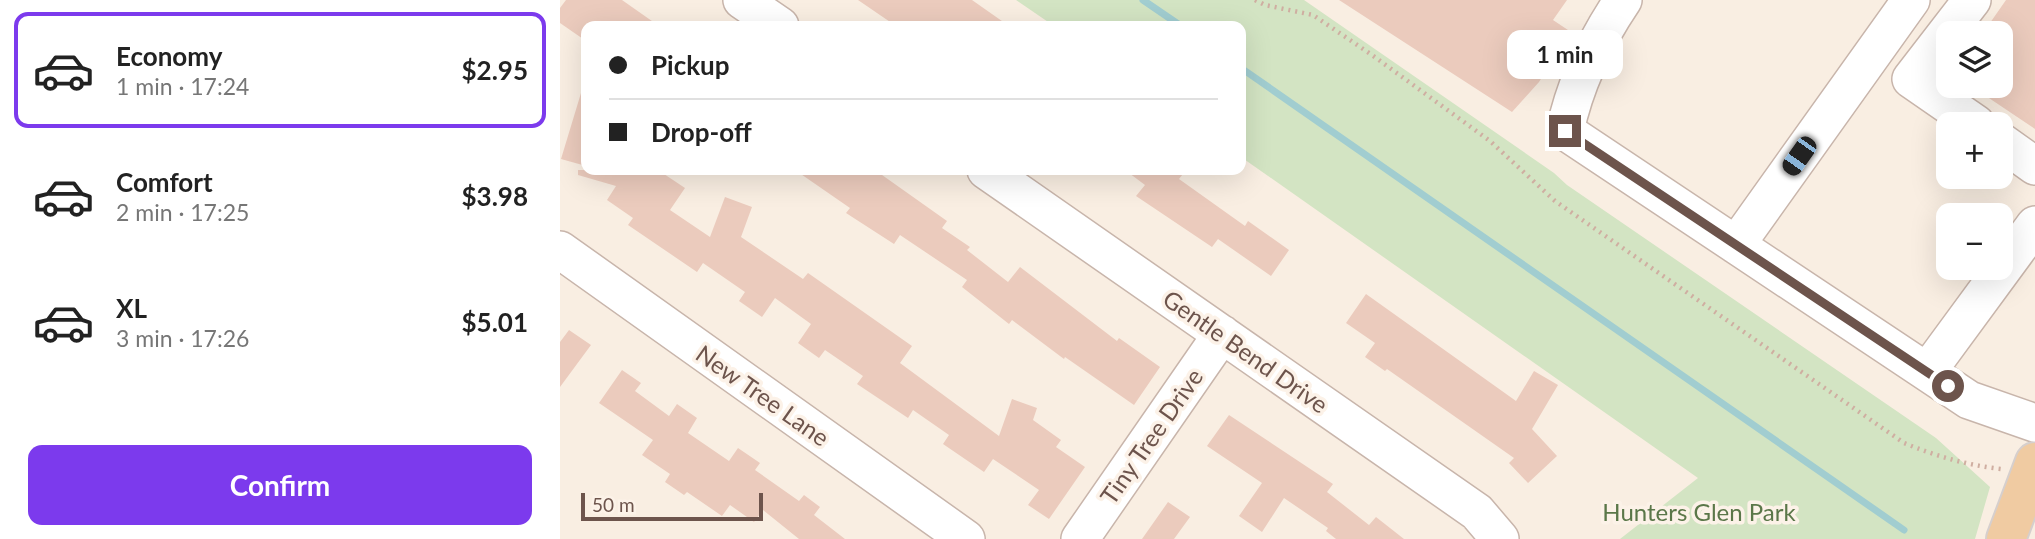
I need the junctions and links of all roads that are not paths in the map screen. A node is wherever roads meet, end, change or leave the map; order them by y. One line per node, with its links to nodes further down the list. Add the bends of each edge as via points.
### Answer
1 (742, 0): 5 (street)
2 (1623, 0): 11 (street, via 1572,97 1565,131)
3 (1911, 0): 11 (street)
4 (1972, 0): 6 (street, via 1912,79)
5 (773, 21)
6 (1959, 112)
7 (2013, 150): 8 (street)
8 (2035, 166)
9 (993, 175): 13 (street, Gentle Bend Drive)
10 (2035, 225): 14 (street)
11 (1736, 245): 14 (street)
12 (560, 250): 17 (street, New Tree Lane)
13 (1222, 334): 18 (street, Tiny Tree Drive); 19 (street, Gentle Bend Drive, via 1477,512)
14 (1927, 372): 15 (street, via 1969,400)
15 (2035, 423)
16 (2022, 466): 20 (main road)
17 (966, 539)
18 (1080, 539)
19 (1500, 539)
20 (2006, 539)

